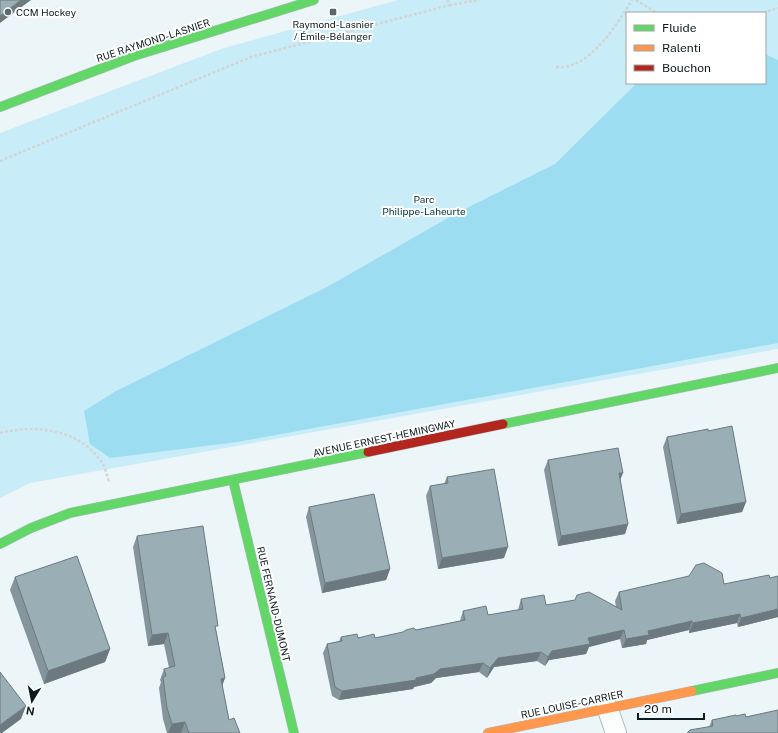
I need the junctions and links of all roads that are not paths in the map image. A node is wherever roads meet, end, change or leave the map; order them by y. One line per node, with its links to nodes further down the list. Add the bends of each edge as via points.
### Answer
1 (314, 0): 2 (street, RUE RAYMOND-LASNIER, via 134,56)
2 (0, 107)
3 (778, 368): 4 (street, AVENUE ERNEST-HEMINGWAY)
4 (233, 480): 5 (street, AVENUE ERNEST-HEMINGWAY, via 70,513 31,528); 8 (street, RUE FERNAND-DUMONT)
5 (0, 544)
6 (778, 673): 7 (street, RUE LOUISE-CARRIER)
7 (607, 708): 9 (street, RUE LOUISE-CARRIER); 10 (street)
8 (294, 733)
9 (488, 733)
10 (616, 733)

